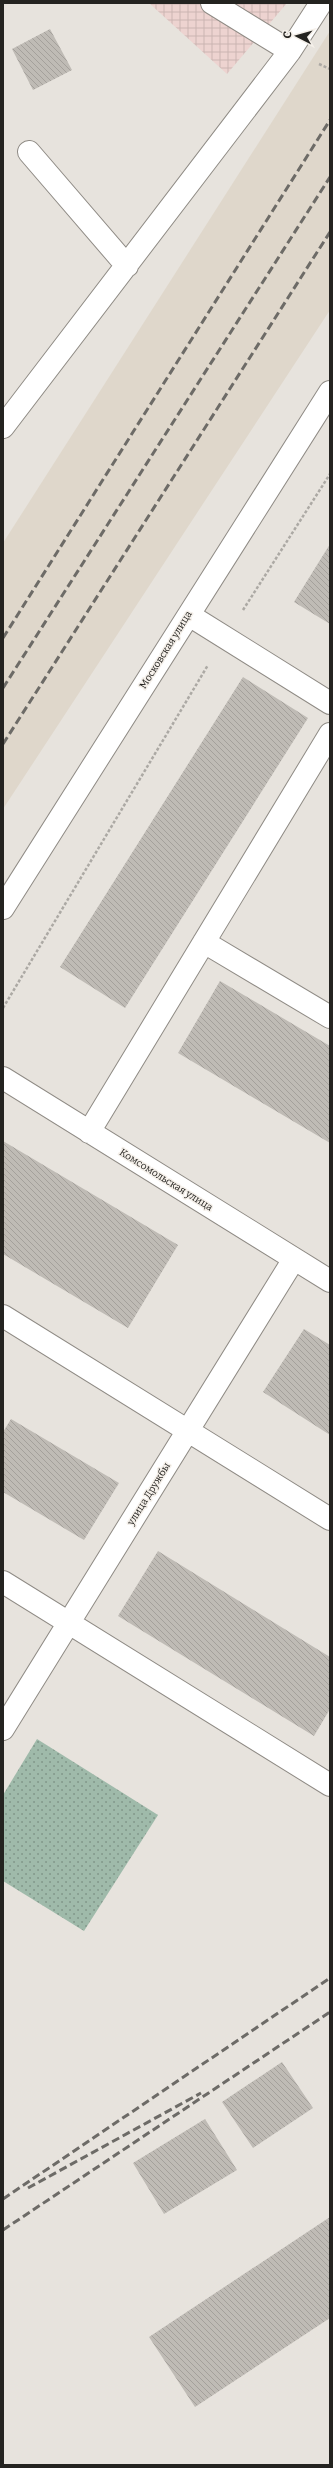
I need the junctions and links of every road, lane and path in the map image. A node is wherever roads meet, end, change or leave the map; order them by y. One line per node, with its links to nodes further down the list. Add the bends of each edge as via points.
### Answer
1 (321, 3): 3 (street)
2 (214, 4): 3 (street)
3 (290, 51): 5 (street)
4 (29, 152): 5 (street)
5 (127, 266): 7 (street)
6 (330, 392): 9 (street, Московская улица)
7 (3, 427)
8 (330, 474): 10 (path)
9 (189, 615): 10 (street); 13 (street, Московская улица)
10 (225, 637): 11 (street); 15 (path)
11 (330, 703)
12 (330, 734): 14 (street)
13 (3, 908)
14 (204, 942): 16 (street); 18 (street)
15 (3, 1008)
16 (330, 1016)
17 (3, 1078): 18 (street, Комсомольская улица)
18 (89, 1132): 19 (street, Комсомольская улица)
19 (294, 1259): 20 (street, Комсомольская улица); 22 (street, улица Дружбы)
20 (330, 1281)
21 (3, 1316): 22 (street)
22 (188, 1431): 23 (street); 25 (street, улица Дружбы)
23 (330, 1519)
24 (3, 1582): 25 (street)
25 (69, 1623): 26 (street, улица Дружбы); 27 (street)
26 (3, 1729)
27 (330, 1785)

